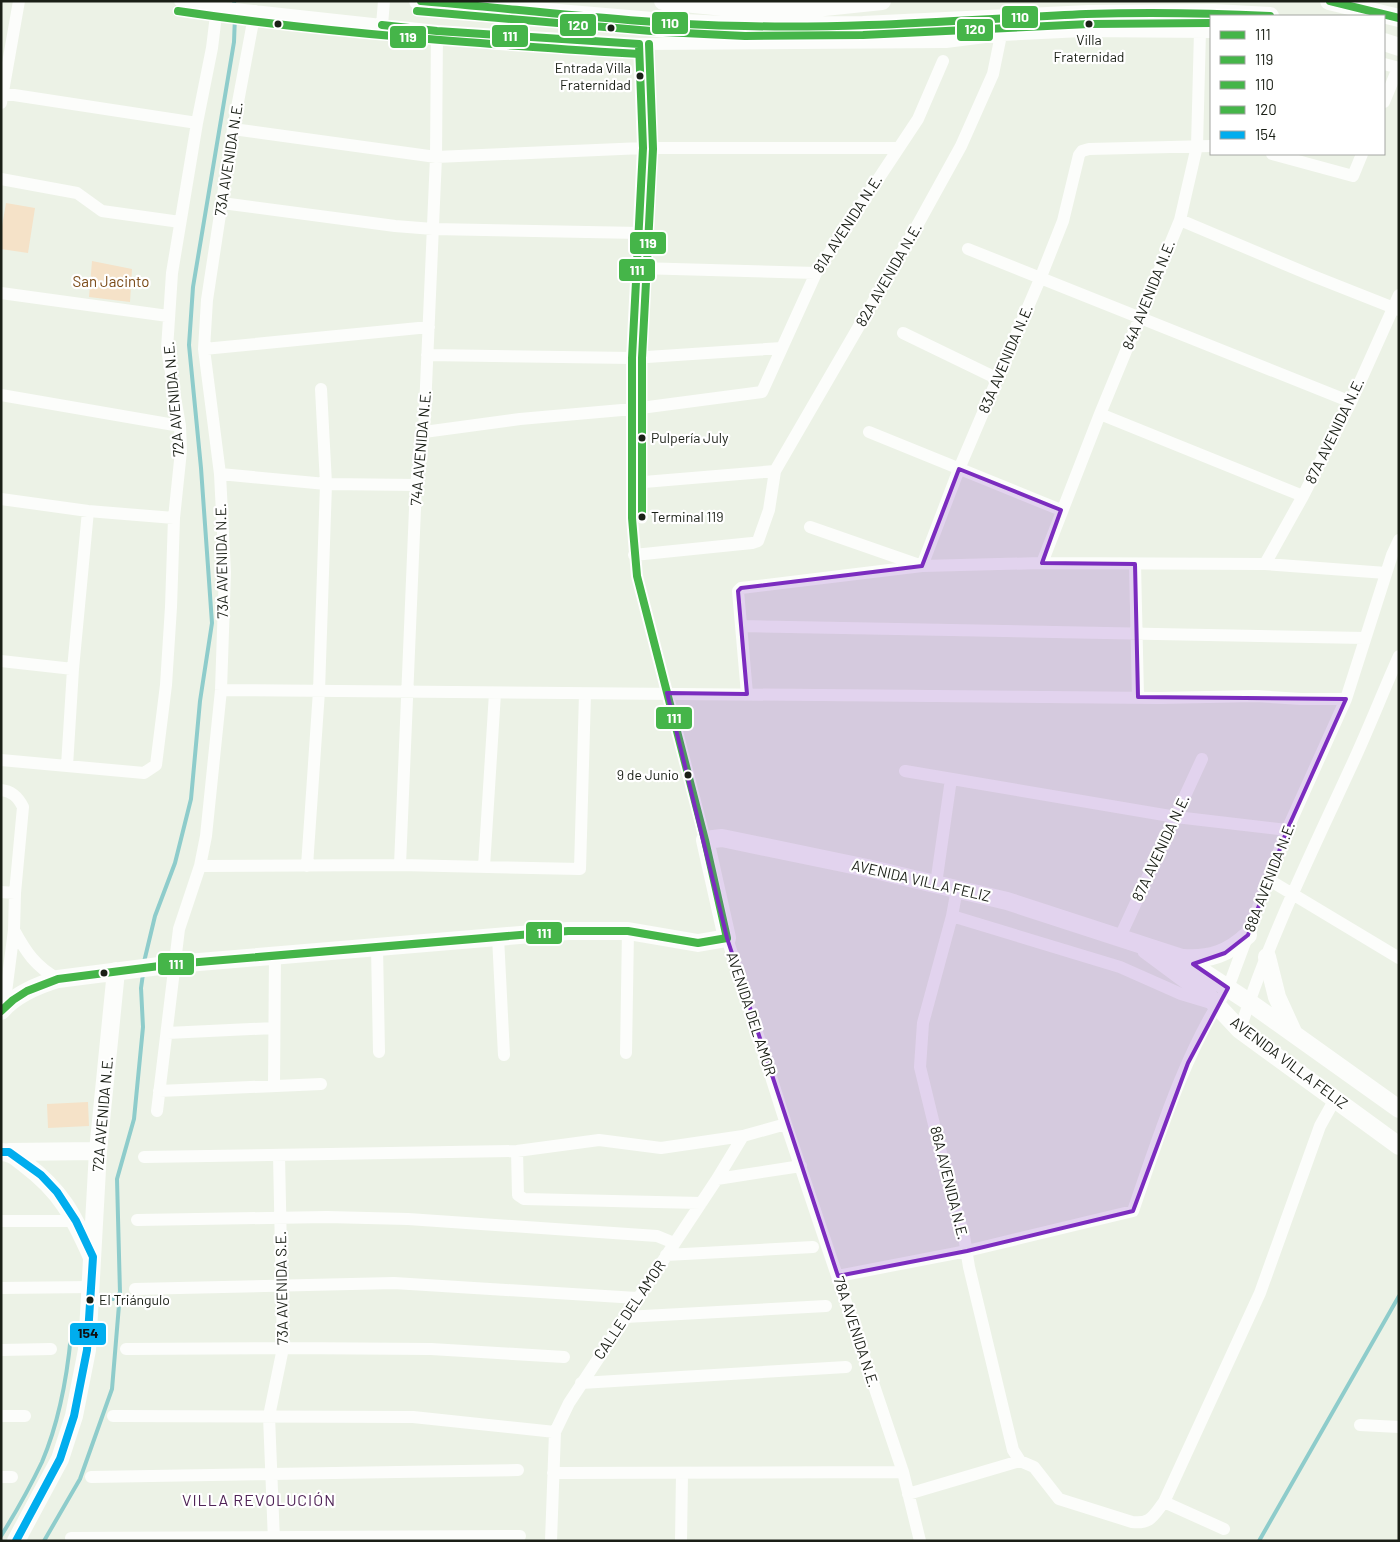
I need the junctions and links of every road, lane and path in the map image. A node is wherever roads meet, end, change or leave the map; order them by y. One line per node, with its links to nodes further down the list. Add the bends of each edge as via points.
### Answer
1 (19, 1): 22 (street)
2 (180, 1): 8 (street)
3 (384, 1): 12 (street)
4 (418, 1): 10 (street, via 745,26 863,25 1089,14)
5 (882, 1): 7 (street, via 786,11)
6 (1329, 1): 11 (street)
7 (671, 2)
8 (224, 8): 9 (street); 24 (street, 72A AVENIDA N.E., via 212,48)
9 (251, 10): 12 (street); 25 (street, 73A AVENIDA N.E.)
10 (1210, 16)
11 (1399, 18)
12 (382, 25): 13 (street)
13 (437, 31): 17 (street); 32 (street, 74A AVENIDA N.E.)
14 (1205, 31): 15 (street, via 1082,31); 26 (street, 84A AVENIDA N.E.)
15 (1001, 36): 17 (street, via 946,42); 64 (street, 82A AVENIDA N.E., via 993,74 961,146)
16 (1385, 42): 18 (street)
17 (639, 44): 28 (street, AVENIDA DEL AMOR)
18 (1399, 47)
19 (943, 61): 29 (street, 81A AVENIDA N.E., via 918,119)
20 (1385, 64): 21 (street)
21 (1398, 68): 23 (street)
22 (2, 96): 24 (street)
23 (1385, 100)
24 (197, 123): 36 (street, 72A AVENIDA N.E.)
25 (233, 129): 32 (street); 34 (street, 73A AVENIDA N.E.)
26 (1197, 146): 27 (street); 35 (street, 84A AVENIDA N.E.); 42 (street, 83A AVENIDA N.E., via 1082,151 1063,221)
27 (1210, 146)
28 (643, 148): 29 (street); 32 (street); 38 (street, AVENIDA DEL AMOR)
29 (898, 148): 41 (street, 81A AVENIDA N.E.)
30 (1276, 155): 31 (street, via 1353,176)
31 (1362, 155)
32 (436, 157): 37 (street, 74A AVENIDA N.E.)
33 (1, 179): 36 (street, via 77,193 102,211)
34 (222, 203): 37 (street); 51 (street, 73A AVENIDA N.E., via 207,300)
35 (1180, 220): 45 (street); 47 (street, 84A AVENIDA N.E.)
36 (180, 222): 46 (street, 72A AVENIDA N.E.)
37 (433, 228): 38 (street); 48 (street, 74A AVENIDA N.E.)
38 (640, 232): 40 (street, AVENIDA DEL AMOR)
39 (968, 249): 42 (street)
40 (638, 268): 41 (street); 53 (street, AVENIDA DEL AMOR)
41 (816, 273): 50 (street, 81A AVENIDA N.E.)
42 (1040, 279): 47 (street); 54 (street, 83A AVENIDA N.E.)
43 (1, 293): 46 (street)
44 (1399, 295): 45 (street, 87A AVENIDA N.E.)
45 (1396, 309): 57 (street, 87A AVENIDA N.E.)
46 (168, 316): 60 (street, 72A AVENIDA N.E., via 167,349)
47 (1139, 318): 57 (street); 59 (street, 84A AVENIDA N.E.)
48 (429, 327): 51 (street); 52 (street, 74A AVENIDA N.E.)
49 (903, 333): 54 (street)
50 (782, 348): 53 (street); 58 (street, 81A AVENIDA N.E., via 762,392)
51 (204, 349): 65 (street, 73A AVENIDA N.E.)
52 (428, 355): 53 (street); 61 (street, 74A AVENIDA N.E.)
53 (632, 358): 58 (street, AVENIDA DEL AMOR)
54 (998, 379): 63 (street, 83A AVENIDA N.E.)
55 (321, 389): 67 (street)
56 (1, 395): 60 (street)
57 (1351, 402): 69 (street, 87A AVENIDA N.E.)
58 (633, 409): 61 (street); 66 (street, AVENIDA DEL AMOR)
59 (1100, 414): 69 (street); 71 (street, 84A AVENIDA N.E.)
60 (180, 426): 73 (street, 72A AVENIDA N.E., via 182,451)
61 (424, 432): 68 (street, 74A AVENIDA N.E.)
62 (869, 432): 63 (street)
63 (958, 469): 71 (street); 80 (street, 83A AVENIDA N.E.)
64 (775, 472): 66 (street); 76 (street, 82A AVENIDA N.E., via 769,510 758,541)
65 (220, 474): 67 (street); 88 (street, 73A AVENIDA N.E., via 225,572)
66 (632, 483): 76 (street, AVENIDA DEL AMOR)
67 (326, 484): 68 (street); 89 (street)
68 (416, 485): 90 (street, 74A AVENIDA N.E.)
69 (1303, 496): 79 (street, 87A AVENIDA N.E.)
70 (1, 499): 72 (street)
71 (1061, 510): 77 (street, 84A AVENIDA N.E.)
72 (88, 511): 73 (street); 87 (street)
73 (174, 518): 99 (street, 72A AVENIDA N.E., via 169,644 156,765 144,773)
74 (810, 527): 80 (street)
75 (1399, 540): 81 (street, 88A AVENIDA N.E.)
76 (634, 555): 92 (street, AVENIDA DEL AMOR)
77 (1042, 563): 78 (street); 80 (street)
78 (1135, 564): 79 (street); 83 (street)
79 (1265, 564): 81 (street)
80 (922, 566): 82 (street, via 741,588 738,591)
81 (1386, 573): 84 (street, 88A AVENIDA N.E.)
82 (741, 626): 83 (street); 94 (street)
83 (1137, 633): 84 (street); 95 (street)
84 (1365, 638): 96 (street, 88A AVENIDA N.E.)
85 (1399, 656): 115 (street, 88A AVENIDA N.E.)
86 (1, 661): 87 (street)
87 (73, 669): 99 (street)
88 (221, 690): 89 (street); 107 (street, 73A AVENIDA N.E.)
89 (319, 691): 90 (street); 108 (street)
90 (407, 692): 91 (street); 106 (street, 74A AVENIDA N.E.)
91 (495, 693): 93 (street); 109 (street)
92 (666, 693): 93 (street); 94 (street); 105 (street, AVENIDA DEL AMOR)
93 (585, 694): 109 (street, via 580,869)
94 (747, 694): 95 (street)
95 (1138, 697): 96 (street)
96 (1346, 699): 104 (street, 88A AVENIDA N.E.)
97 (1202, 759): 103 (street, 87A AVENIDA N.E.)
98 (1, 760): 99 (street)
99 (66, 766)
100 (905, 771): 101 (street)
101 (951, 779): 103 (street); 111 (street)
102 (1, 790): 114 (street, via 18,797 23,807)
103 (1176, 817): 104 (street); 122 (street, 87A AVENIDA N.E.)
104 (1287, 830): 110 (street, 88A AVENIDA N.E.)
105 (705, 840): 111 (street, AVENIDA VILLA FELIZ, via 722,838); 121 (street, AVENIDA DEL AMOR)
106 (400, 865): 108 (street); 109 (street)
107 (200, 866): 108 (street); 128 (street, 73A AVENIDA N.E., via 179,929)
108 (307, 866)
109 (484, 867)
110 (1268, 880): 115 (street); 119 (street, 88A AVENIDA N.E.)
111 (936, 884): 112 (street, AVENIDA VILLA FELIZ)
112 (957, 889): 116 (street, 86A AVENIDA N.E.); 122 (street, AVENIDA VILLA FELIZ, via 1007,901)
113 (1, 892): 114 (street)
114 (15, 893): 117 (street)
115 (1292, 895): 125 (street, 88A AVENIDA N.E.); 127 (street)
116 (952, 916): 133 (street, via 1120,967 1181,994); 165 (street, 86A AVENIDA N.E., via 923,1023 920,1067)
117 (14, 930): 130 (street, via 33,961); 134 (street)
118 (628, 931): 120 (street, via 568,931); 121 (street, via 698,942); 140 (street)
119 (1248, 935): 126 (street, via 1218,955); 131 (street, 88A AVENIDA N.E.)
120 (498, 937): 123 (street); 141 (street)
121 (727, 938): 148 (street, AVENIDA DEL AMOR)
122 (1127, 939): 126 (street, AVENIDA VILLA FELIZ); 133 (street, AVENIDA VILLA FELIZ)
123 (377, 947): 124 (street); 139 (street)
124 (275, 956): 128 (street); 135 (street)
125 (1267, 957): 132 (street, 88A AVENIDA N.E.); 138 (street, via 1277,997)
126 (1182, 958): 131 (street, AVENIDA VILLA FELIZ)
127 (1399, 958)
128 (175, 964): 129 (street); 137 (street, 73A AVENIDA N.E.)
129 (120, 970): 130 (street); 151 (street, 72A AVENIDA N.E.)
130 (58, 979): 134 (street, via 23,993)
131 (1228, 988): 132 (street, AVENIDA VILLA FELIZ); 133 (street, 88A AVENIDA N.E.)
132 (1249, 1002): 136 (street, 88A AVENIDA N.E.); 138 (street, AVENIDA VILLA FELIZ)
133 (1216, 1005): 136 (street, AVENIDA VILLA FELIZ); 165 (street, 88A AVENIDA N.E., via 1188,1063 1133,1211)
134 (3, 1009)
135 (274, 1028): 137 (street); 143 (street)
136 (1240, 1030): 145 (street, AVENIDA VILLA FELIZ)
137 (167, 1033): 144 (street, 73A AVENIDA N.E.)
138 (1295, 1034): 146 (street, AVENIDA VILLA FELIZ)
139 (379, 1052)
140 (626, 1053)
141 (504, 1055)
142 (321, 1084): 143 (street)
143 (274, 1086): 144 (street)
144 (159, 1091): 147 (street, 73A AVENIDA N.E.)
145 (1335, 1099): 150 (street, AVENIDA VILLA FELIZ); 198 (street, via 1320,1126 1260,1293)
146 (1399, 1109)
147 (157, 1111)
148 (786, 1124): 149 (street); 156 (street, 78A AVENIDA N.E.)
149 (743, 1136): 152 (street, via 661,1148 599,1140); 157 (street, CALLE DEL AMOR)
150 (1399, 1146)
151 (98, 1151): 153 (street); 167 (street, 72A AVENIDA N.E.)
152 (517, 1151): 154 (street); 158 (street, via 518,1195 524,1199)
153 (5, 1152): 162 (street, via 41,1175 58,1192)
154 (279, 1155): 155 (street); 159 (street, 73A AVENIDA S.E.)
155 (144, 1157)
156 (801, 1166): 157 (street); 168 (street, 78A AVENIDA N.E.)
157 (717, 1179): 158 (street, CALLE DEL AMOR)
158 (701, 1203): 163 (street, CALLE DEL AMOR)
159 (281, 1217): 160 (street); 163 (street, via 408,1219 657,1236); 170 (street, 73A AVENIDA S.E.)
160 (137, 1220)
161 (1, 1221): 162 (street)
162 (76, 1221): 167 (street)
163 (674, 1242): 166 (street, CALLE DEL AMOR)
164 (813, 1247): 166 (street)
165 (967, 1251): 168 (street); 190 (street, 86A AVENIDA N.E., via 1013,1450)
166 (666, 1254): 173 (street, CALLE DEL AMOR)
167 (93, 1257): 169 (street, 72A AVENIDA N.E.)
168 (838, 1276): 192 (street, 78A AVENIDA N.E.)
169 (91, 1286): 171 (street); 203 (street, 72A AVENIDA N.E., via 87,1350 74,1416 54,1471)
170 (282, 1286): 172 (street); 173 (street, via 394,1284); 176 (street, 73A AVENIDA S.E.)
171 (1, 1288)
172 (135, 1289)
173 (637, 1298): 175 (street, CALLE DEL AMOR)
174 (826, 1306): 175 (street)
175 (625, 1317): 182 (street, CALLE DEL AMOR)
176 (284, 1348): 179 (street); 180 (street, via 431,1348); 186 (street, 73A AVENIDA S.E.)
177 (51, 1349): 178 (street)
178 (1, 1350)
179 (126, 1350)
180 (564, 1357)
181 (846, 1367): 182 (street)
182 (581, 1383): 189 (street, CALLE DEL AMOR)
183 (1, 1416): 184 (street)
184 (25, 1416)
185 (113, 1416): 186 (street)
186 (269, 1416): 189 (street, via 412,1417); 193 (street, 73A AVENIDA S.E.)
187 (1360, 1425): 188 (street)
188 (1399, 1428)
189 (555, 1432): 194 (street, CALLE DEL AMOR)
190 (1020, 1461): 197 (street); 198 (street, via 1034,1468 1059,1499 1132,1522 1143,1523 1152,1518)
191 (518, 1470): 193 (street)
192 (903, 1472): 195 (street); 197 (street, 78A AVENIDA N.E.)
193 (271, 1474): 196 (street); 202 (street, 73A AVENIDA S.E.)
194 (553, 1474): 195 (street); 204 (street, CALLE DEL AMOR)
195 (682, 1474): 205 (street)
196 (91, 1477)
197 (908, 1494): 206 (street, 78A AVENIDA N.E.)
198 (1164, 1502): 199 (street)
199 (1224, 1529)
200 (520, 1536): 202 (street)
201 (71, 1538): 202 (street)
202 (274, 1539)
203 (16, 1541)
204 (551, 1541)
205 (682, 1541)
206 (920, 1541)

